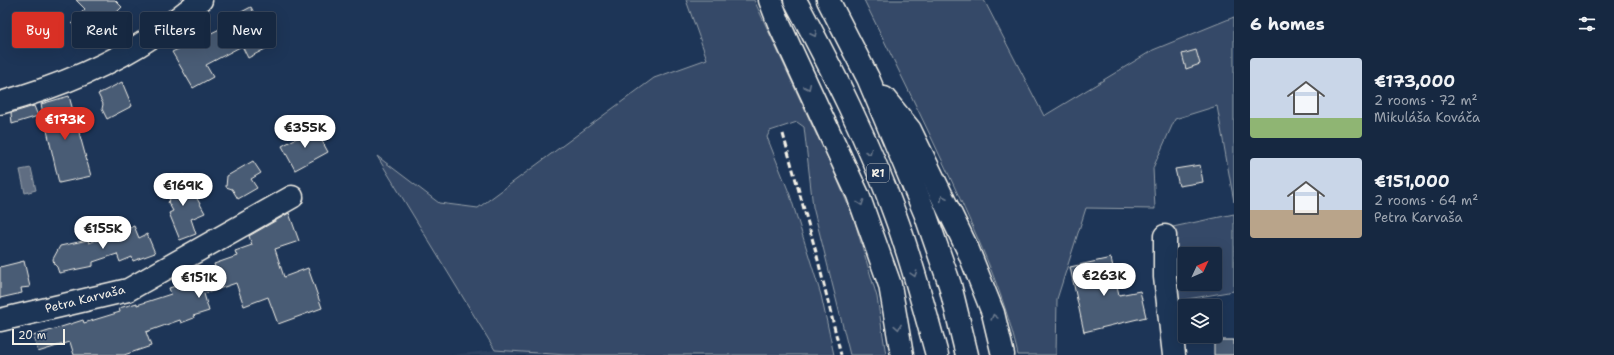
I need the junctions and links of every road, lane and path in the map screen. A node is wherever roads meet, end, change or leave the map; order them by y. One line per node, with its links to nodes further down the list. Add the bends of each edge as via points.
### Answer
1 (201, 0): 6 (main road, via 154,36 109,62 64,83)
2 (770, 0): 10 (main road, one-way to 10, via 858,195 890,285)
3 (795, 0): 11 (main road, R1, one-way to 11, via 855,118 895,215 920,290)
4 (828, 0): 5 (main road, R1)
5 (868, 78): 12 (main road, R1, via 927,220 950,285); 13 (main road, one-way to 5, via 993,313 968,250 910,130)
6 (0, 103)
7 (292, 197): 9 (main road, Petra Karvaša, via 128,290)
8 (1165, 236): 14 (main road, via 1165,277)
9 (0, 320)
10 (902, 355)
11 (937, 355)
12 (967, 355)
13 (1004, 355)
14 (1174, 355)

